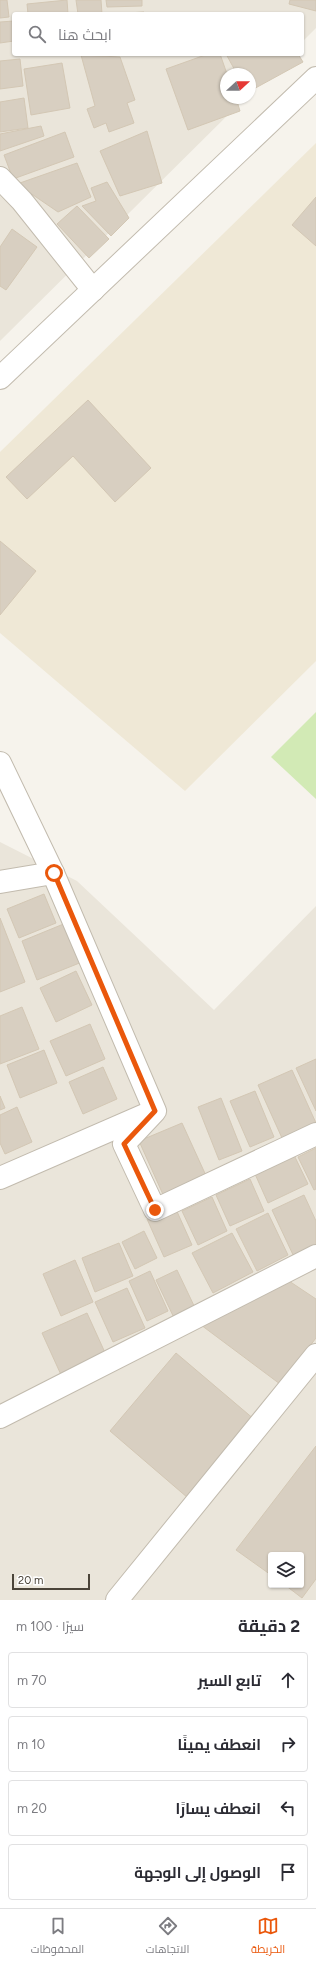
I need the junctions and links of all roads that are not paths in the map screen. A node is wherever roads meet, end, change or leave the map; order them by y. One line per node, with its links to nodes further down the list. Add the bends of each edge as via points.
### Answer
1 (316, 78): 3 (street)
2 (0, 178): 3 (street, via 22,201)
3 (93, 290): 4 (street)
4 (0, 378)
5 (0, 763): 6 (street)
6 (54, 873): 7 (street); 8 (street)
7 (0, 882)
8 (155, 1111): 9 (street, via 124,1144 155,1210); 10 (street)
9 (316, 1134)
10 (0, 1178)
11 (316, 1256): 13 (street)
12 (316, 1355): 14 (street)
13 (0, 1417)
14 (117, 1600)

